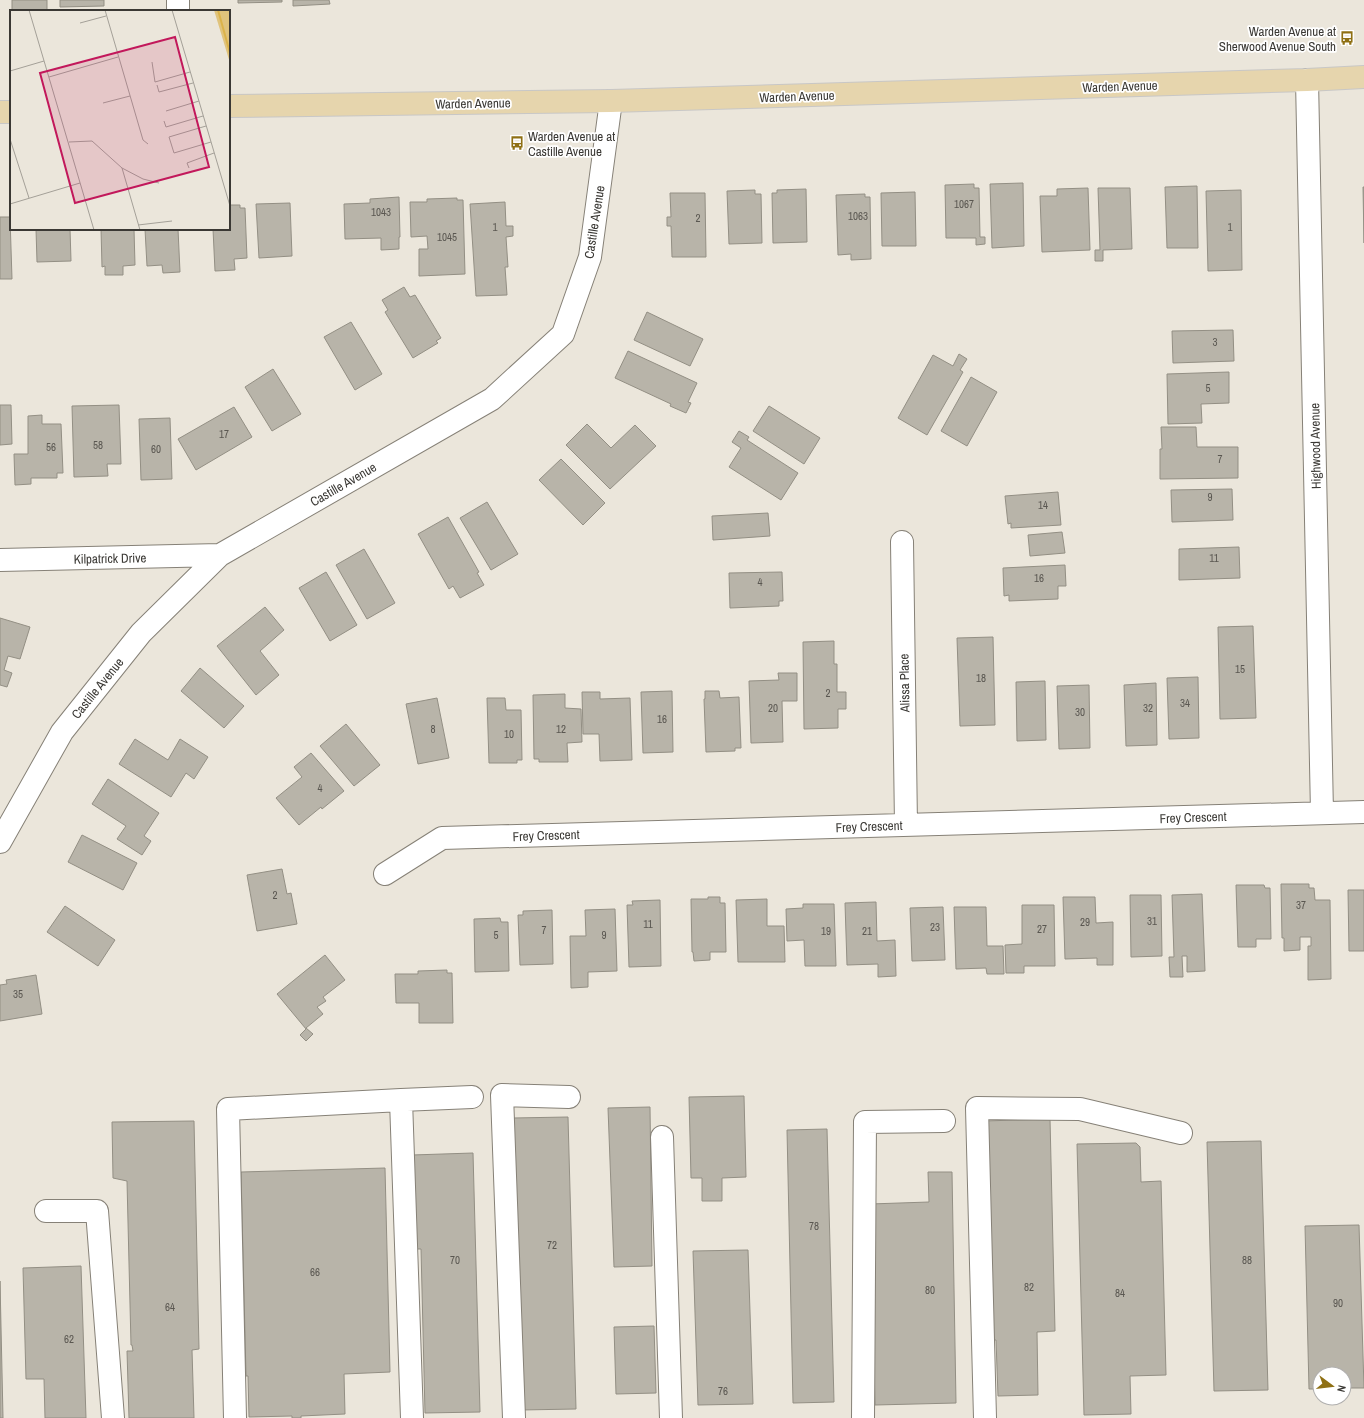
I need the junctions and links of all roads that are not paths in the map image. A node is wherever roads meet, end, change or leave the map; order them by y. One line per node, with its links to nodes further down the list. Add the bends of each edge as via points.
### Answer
1 (1364, 77): 2 (main road, Warden Avenue)
2 (1307, 80): 3 (main road, Warden Avenue); 9 (street, Highwood Avenue)
3 (611, 101): 4 (main road, Warden Avenue); 6 (street, Castille Avenue, via 590,257 562,334 492,398)
4 (230, 106)
5 (902, 542): 10 (street, Alissa Place)
6 (220, 555): 7 (street, Kilpatrick Drive); 11 (street, Castille Avenue, via 141,633 62,732)
7 (0, 560)
8 (1364, 812): 9 (street, Frey Crescent)
9 (1322, 813): 10 (street, Frey Crescent)
10 (906, 825): 12 (street, Frey Crescent, via 442,838)
11 (0, 842)
12 (385, 874)
13 (472, 1097): 15 (street)
14 (569, 1097): 23 (street, via 502,1095)
15 (402, 1100): 21 (street, via 228,1109); 22 (street)
16 (944, 1121): 25 (street, via 865,1122)
17 (1180, 1133): 26 (street, via 1080,1109 978,1108)
18 (662, 1137): 24 (street)
19 (46, 1211): 20 (street, via 97,1211)
20 (114, 1418)
21 (235, 1418)
22 (412, 1418)
23 (514, 1418)
24 (671, 1418)
25 (863, 1418)
26 (985, 1418)

